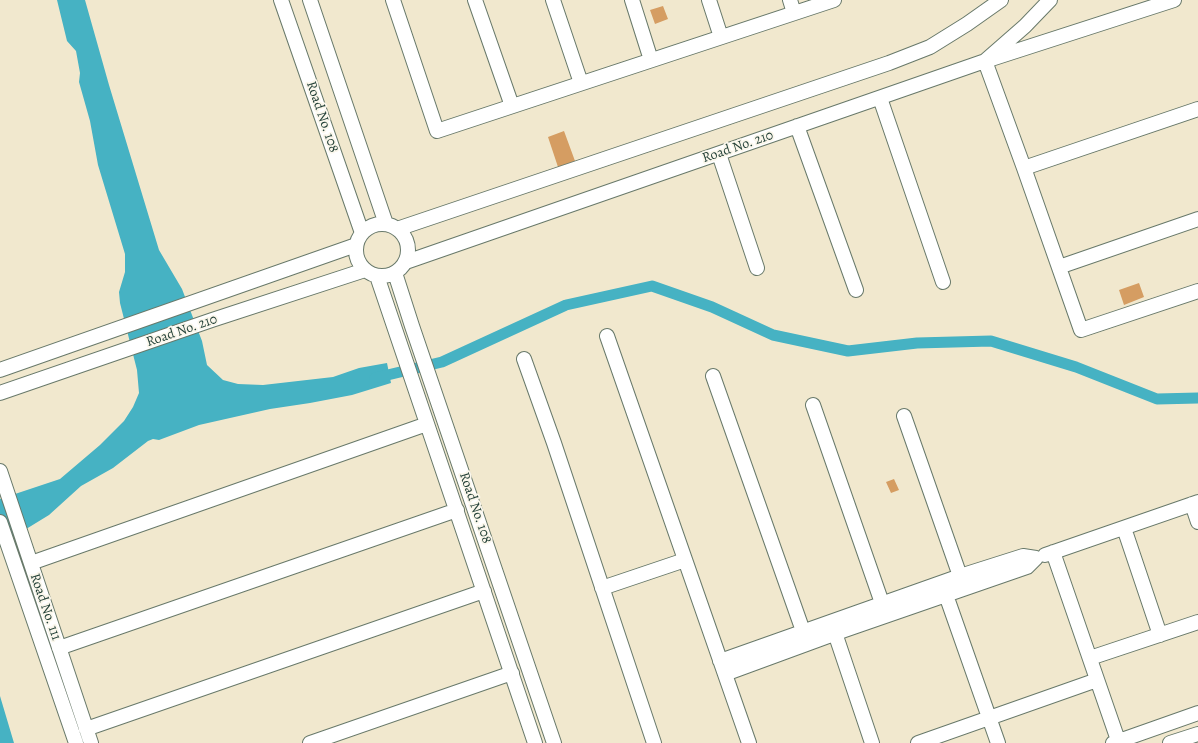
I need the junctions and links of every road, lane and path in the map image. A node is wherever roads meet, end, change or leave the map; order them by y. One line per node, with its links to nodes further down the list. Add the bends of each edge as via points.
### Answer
1 (281, 0): 25 (street, Road No. 108)
2 (310, 0): 24 (street)
3 (393, 0): 18 (street, via 437,130)
4 (475, 0): 18 (street)
5 (553, 0): 16 (street)
6 (632, 0): 14 (street)
7 (709, 0): 13 (street)
8 (834, 0): 12 (street)
9 (1001, 0): 24 (street, Road No. 210, via 930,47 889,63)
10 (1050, 0): 15 (street, Road No. 210)
11 (1174, 0): 15 (street)
12 (792, 6): 13 (street)
13 (721, 37): 14 (street)
14 (651, 60): 16 (street)
15 (985, 61): 17 (street, Road No. 210); 22 (street)
16 (581, 83): 18 (street)
17 (880, 98): 20 (street, Road No. 210); 31 (street)
18 (512, 106)
19 (1198, 109): 22 (street)
20 (797, 126): 21 (street, Road No. 210); 32 (street)
21 (719, 154): 26 (street, Road No. 210); 28 (street)
22 (1024, 168): 27 (street)
23 (1198, 219): 27 (street)
24 (392, 227): 25 (street, Road No. 210, via 379,224 373,226); 26 (street, via 406,240)
25 (359, 239): 29 (street, via 357,259); 36 (street, Road No. 210, via 206,298)
26 (406, 262): 30 (street, Road No. 210)
27 (1059, 267): 33 (street, via 1081,330)
28 (757, 268)
29 (371, 273): 30 (street, Road No. 210, via 383,277); 38 (street, Road No. 210, via 212,320); 41 (street, Road No. 108, via 396,332)
30 (395, 273): 75 (street, Road No. 108)
31 (943, 282)
32 (856, 290)
33 (1198, 291)
34 (607, 336): 50 (street)
35 (524, 359): 53 (street)
36 (0, 370)
37 (713, 376): 58 (street)
38 (0, 393)
39 (814, 405): 56 (street)
40 (904, 416): 52 (street)
41 (427, 424): 44 (street, Road No. 108); 51 (street)
42 (0, 471): 51 (street, Road No. 111)
43 (1195, 503): 46 (street); 47 (street)
44 (457, 510): 54 (street, Road No. 108); 61 (street)
45 (0, 522): 71 (street, Road No. 111)
46 (1198, 522)
47 (1124, 528): 48 (street); 60 (street)
48 (1053, 552): 49 (street); 62 (street)
49 (1036, 558): 52 (street, via 1023,556); 55 (street, via 1027,567)
50 (685, 560): 53 (street); 63 (street)
51 (31, 563): 61 (street, Road No. 111)
52 (960, 576): 56 (street)
53 (602, 588): 76 (street)
54 (484, 591): 64 (street, Road No. 108); 68 (street)
55 (946, 595): 59 (street); 67 (street)
56 (882, 603): 58 (street)
57 (1198, 622): 60 (street)
58 (803, 632): 63 (street)
59 (835, 633): 63 (street); 78 (street)
60 (1160, 635): 62 (street)
61 (59, 648): 68 (street, Road No. 111)
62 (1090, 658): 65 (street)
63 (722, 667): 77 (street)
64 (512, 674): 73 (street); 74 (street, Road No. 108)
65 (1097, 680): 67 (street); 70 (street)
66 (1198, 713): 70 (street)
67 (989, 718): 79 (street); 80 (street)
68 (86, 729): 72 (street, Road No. 111)
69 (1198, 734): 81 (street)
70 (1117, 742)
71 (76, 743)
72 (91, 743)
73 (310, 743)
74 (535, 743)
75 (554, 743)
76 (654, 743)
77 (749, 743)
78 (872, 743)
79 (918, 743)
80 (998, 743)
81 (1170, 743)

